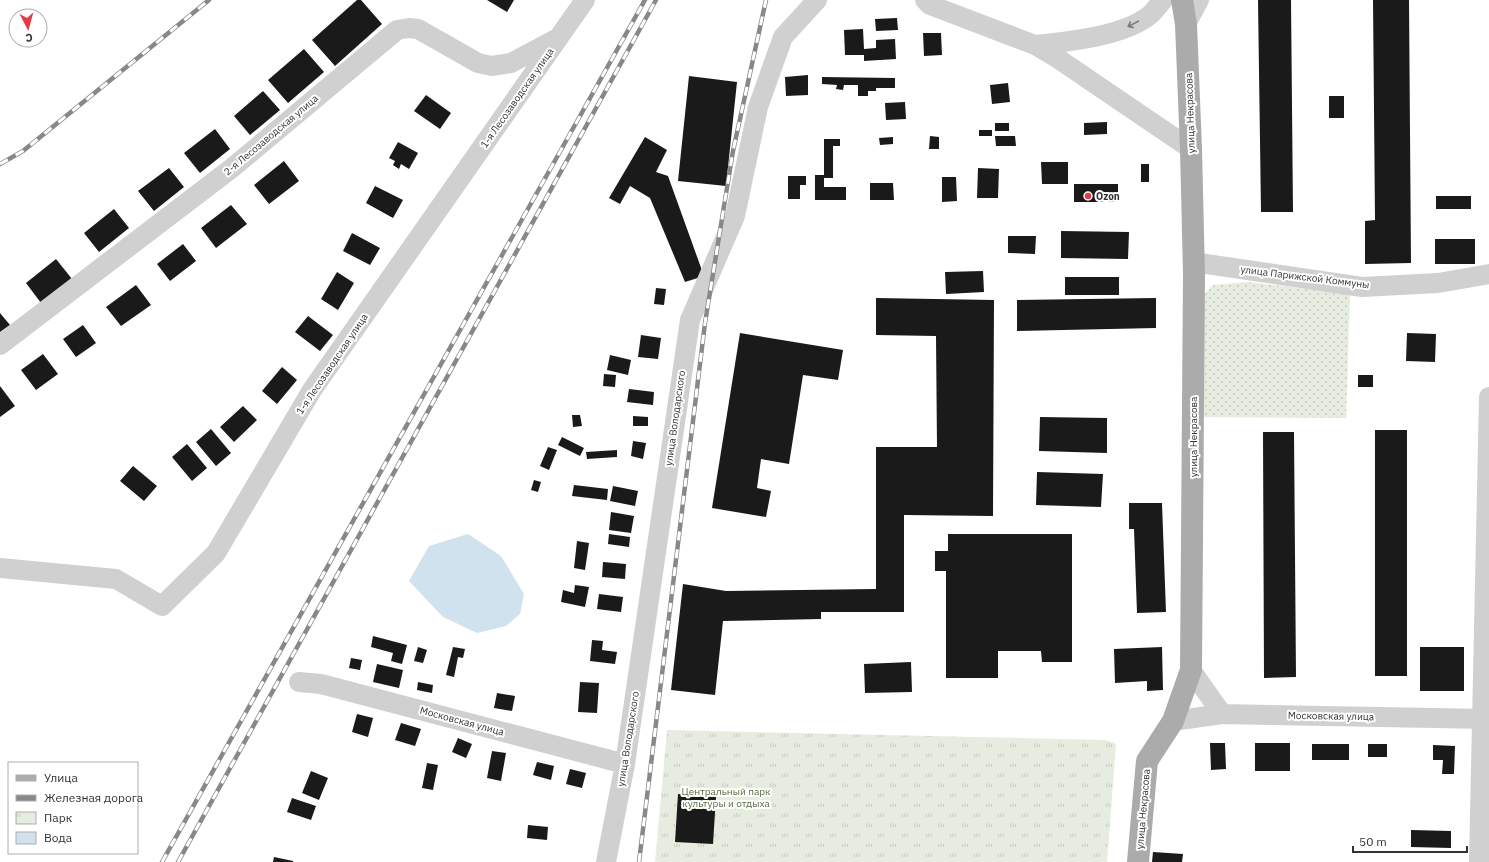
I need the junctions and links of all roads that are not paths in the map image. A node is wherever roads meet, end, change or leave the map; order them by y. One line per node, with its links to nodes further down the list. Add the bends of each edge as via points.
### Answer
1 (585, 0): 8 (street, 1-я Лесозаводская улица)
2 (818, 0): 21 (street, улица Володарского, via 783,37 758,107 734,216 690,320)
3 (925, 0): 9 (street, via 930,6)
4 (1163, 0): 9 (street, one-way to 9, via 1150,15 1125,29 1069,42)
5 (1182, 0): 7 (main road, улица Некрасова)
6 (1199, 0): 7 (street)
7 (1186, 24): 10 (main road, улица Некрасова)
8 (560, 37): 13 (street, 2-я Лесозаводская улица, via 511,62 492,66 478,63 418,29 397,30 232,168); 15 (street, 1-я Лесозаводская улица, via 312,390 216,553 162,606 116,579)
9 (1035, 46): 10 (street, via 1057,58)
10 (1191, 149): 11 (main road, улица Некрасова)
11 (1193, 262): 12 (street, улица Парижской Коммуны, via 1362,287 1438,283); 16 (main road, улица Некрасова)
12 (1489, 274)
13 (0, 345)
14 (1489, 397): 19 (street)
15 (0, 568)
16 (1191, 670): 18 (street); 20 (main road, улица Некрасова)
17 (299, 682): 21 (street, Московская улица, via 321,684)
18 (1222, 714): 19 (street, Московская улица); 20 (street, Московская улица)
19 (1486, 719): 24 (street)
20 (1173, 721): 23 (main road, улица Некрасова, via 1147,760)
21 (625, 764): 22 (street, улица Володарского)
22 (606, 862)
23 (1138, 862)
24 (1478, 862)

